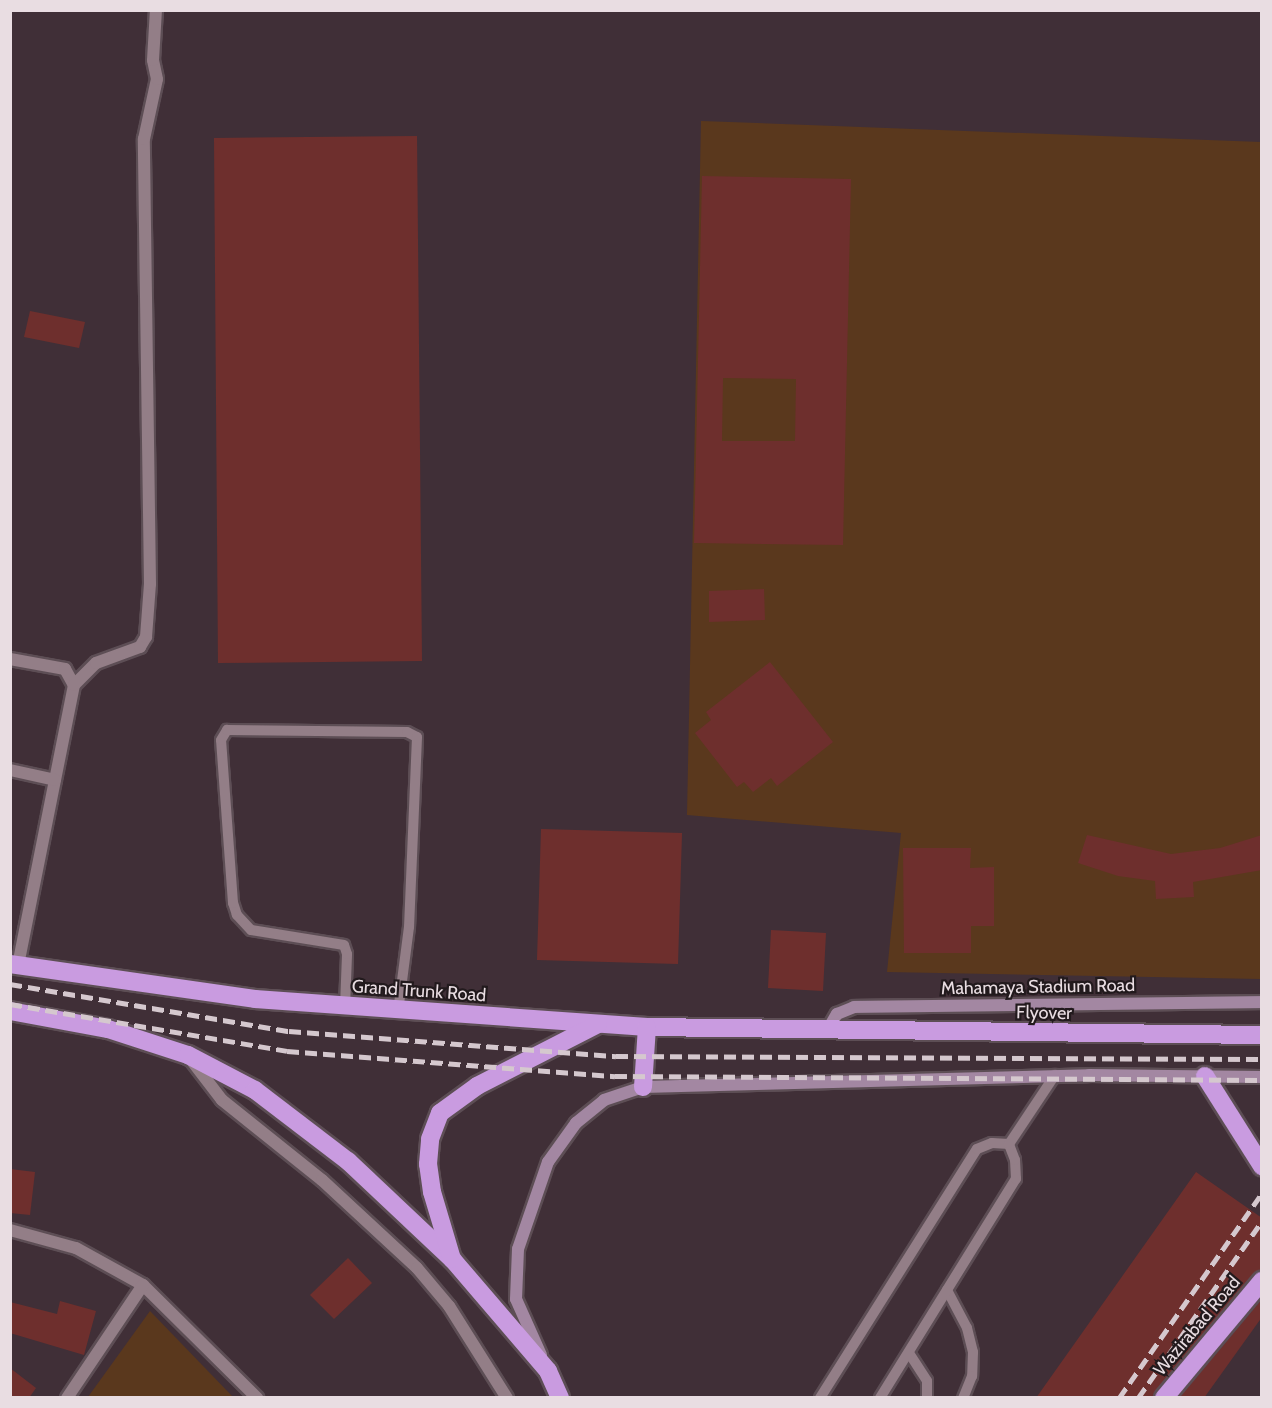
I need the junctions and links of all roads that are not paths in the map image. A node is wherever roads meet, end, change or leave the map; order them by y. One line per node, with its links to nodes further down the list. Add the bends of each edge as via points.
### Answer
1 (156, 10): 3 (street, via 153,60 157,79 144,139 150,584 146,637 140,647 96,663)
2 (10, 659): 3 (street, via 65,669)
3 (74, 685): 5 (street)
4 (10, 770): 5 (street)
5 (55, 780): 6 (street)
6 (14, 965): 8 (highway, Grand Trunk Road, via 255,999)
7 (1262, 1002): 13 (main road, Mahamaya Stadium Road, via 854,1007 837,1014)
8 (345, 1007): 10 (highway, Grand Trunk Road); 10 (lane, via 344,945 251,930 237,915 221,740 227,730 408,732 417,737 409,927)
9 (10, 1011): 15 (highway, via 108,1029)
10 (398, 1012): 11 (highway, Grand Trunk Road)
11 (600, 1023): 12 (highway, Grand Trunk Road); 23 (highway, via 477,1086 440,1113 430,1139 428,1164 432,1192)
12 (646, 1027): 13 (highway, Grand Trunk Road); 19 (highway)
13 (827, 1031): 14 (highway, Flyover)
14 (1262, 1035)
15 (188, 1055): 23 (highway, via 255,1090 348,1161); 31 (street, via 222,1101 322,1180 417,1268 449,1306)
16 (1055, 1075): 17 (main road); 19 (main road); 20 (lane)
17 (1205, 1076): 18 (main road); 21 (highway)
18 (1262, 1077)
19 (644, 1088): 28 (main road, via 604,1100 576,1123 548,1162 525,1224 515,1272 516,1299)
20 (1009, 1144): 26 (lane, via 1016,1179); 33 (lane, via 992,1143 977,1149)
21 (1262, 1166)
22 (10, 1230): 25 (street, via 76,1248)
23 (453, 1260): 28 (highway)
24 (1262, 1281): 37 (highway, Wazirabad Road)
25 (143, 1285): 29 (street); 30 (street)
26 (947, 1290): 27 (lane); 36 (lane, via 967,1328 973,1352 972,1376)
27 (909, 1353): 34 (lane); 35 (lane, via 927,1381)
28 (548, 1371): 32 (highway)
29 (68, 1398)
30 (257, 1398)
31 (507, 1398)
32 (560, 1398)
33 (820, 1398)
34 (880, 1398)
35 (927, 1398)
36 (963, 1398)
37 (1164, 1398)

